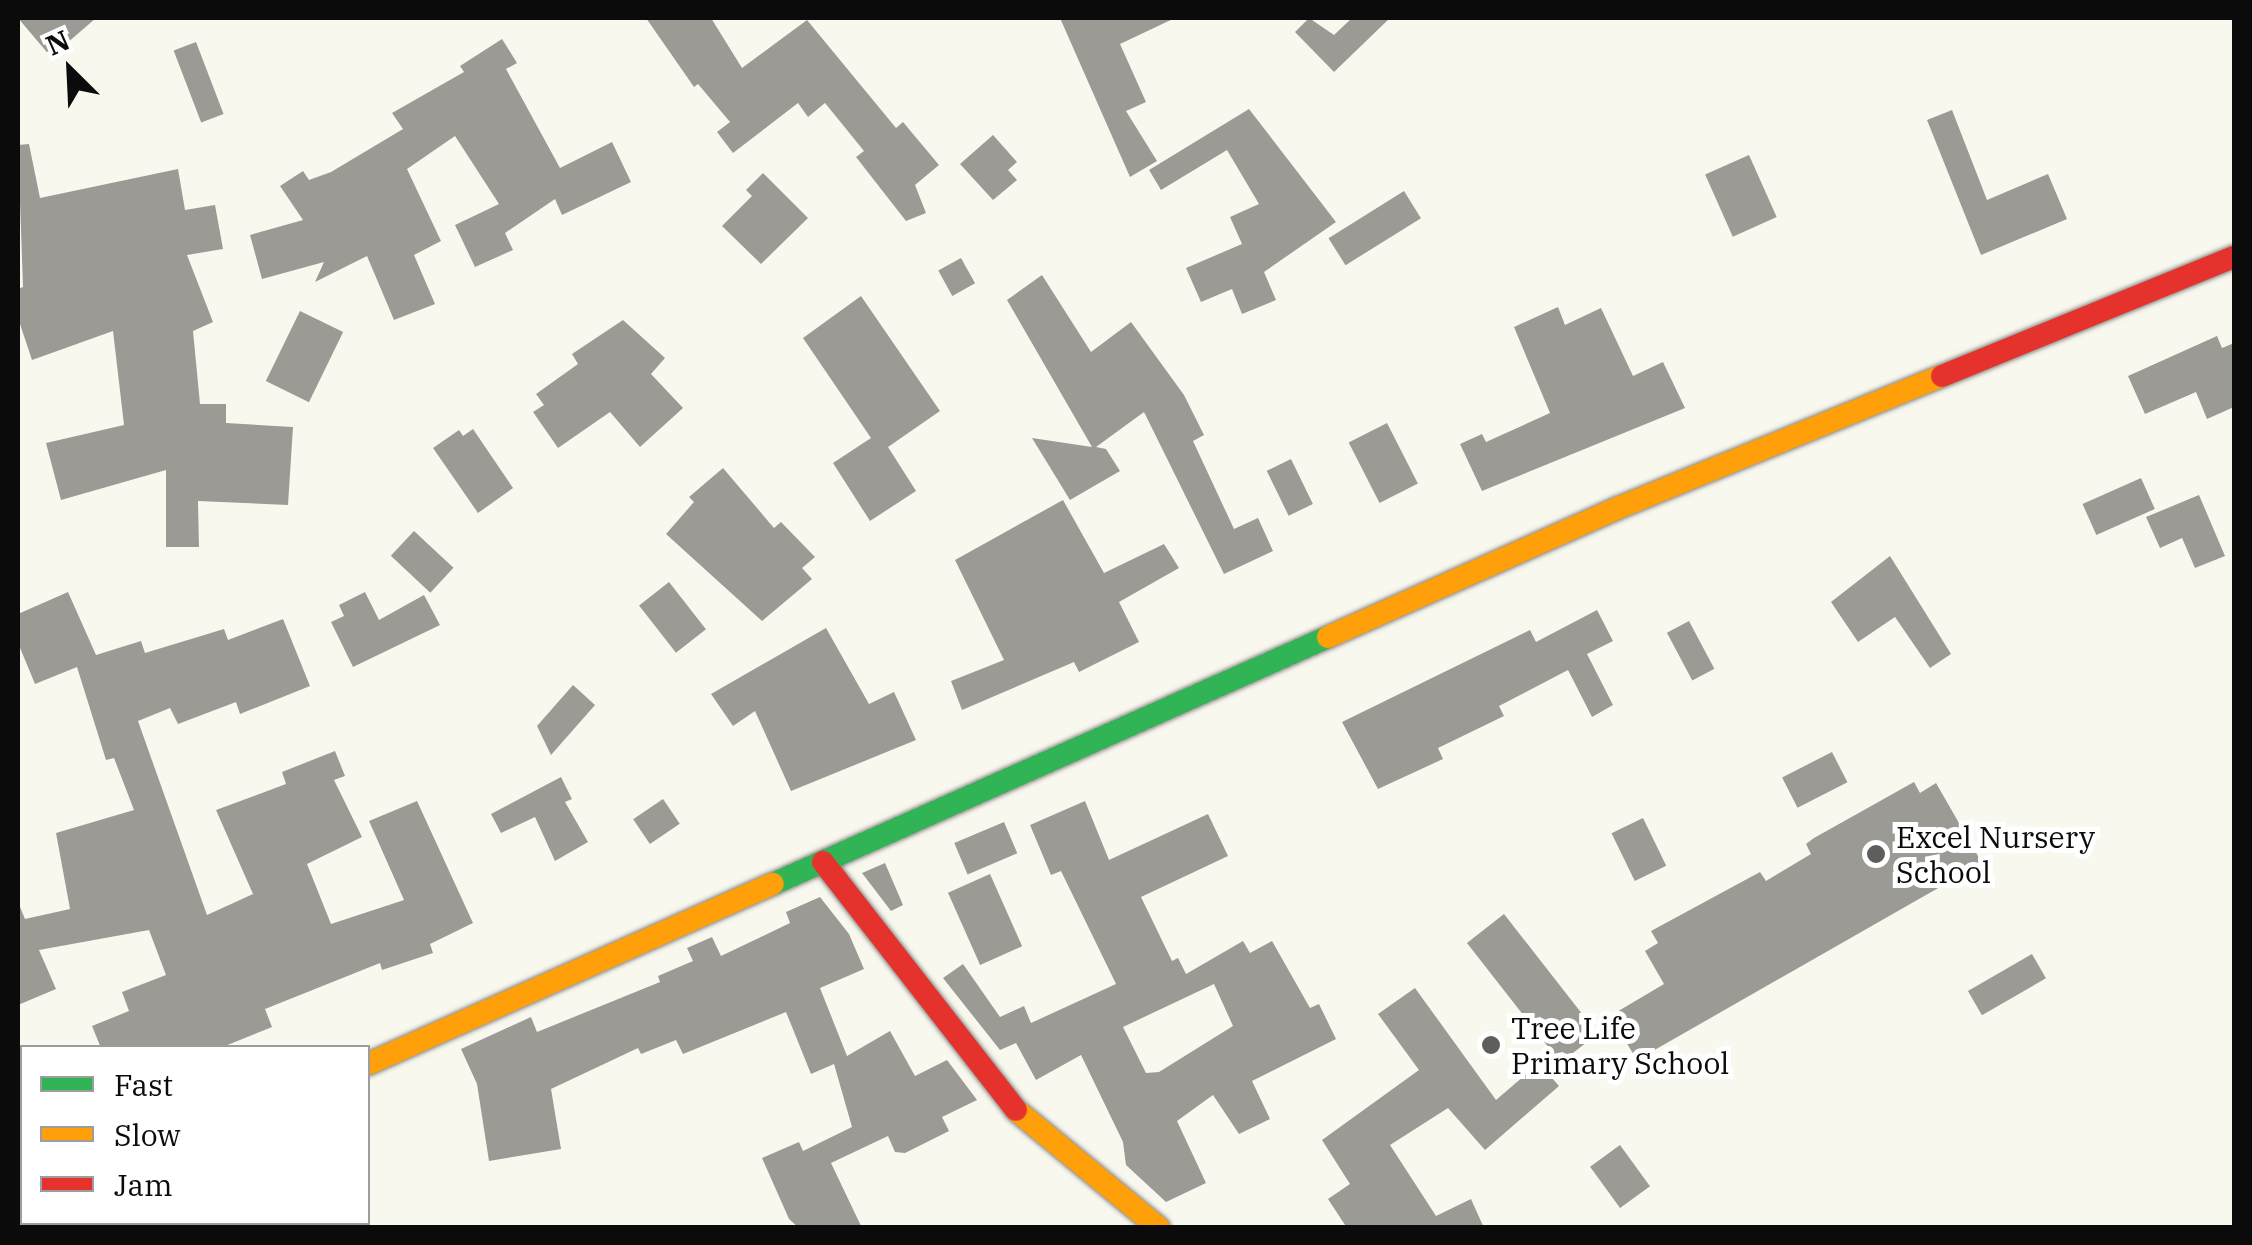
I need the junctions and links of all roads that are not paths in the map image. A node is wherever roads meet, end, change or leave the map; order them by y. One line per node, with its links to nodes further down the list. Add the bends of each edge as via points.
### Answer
1 (2234, 257): 2 (main road, via 1618,508)
2 (824, 862): 3 (main road); 4 (main road, via 1020,1115 1097,1171)
3 (370, 1063)
4 (1158, 1228)

